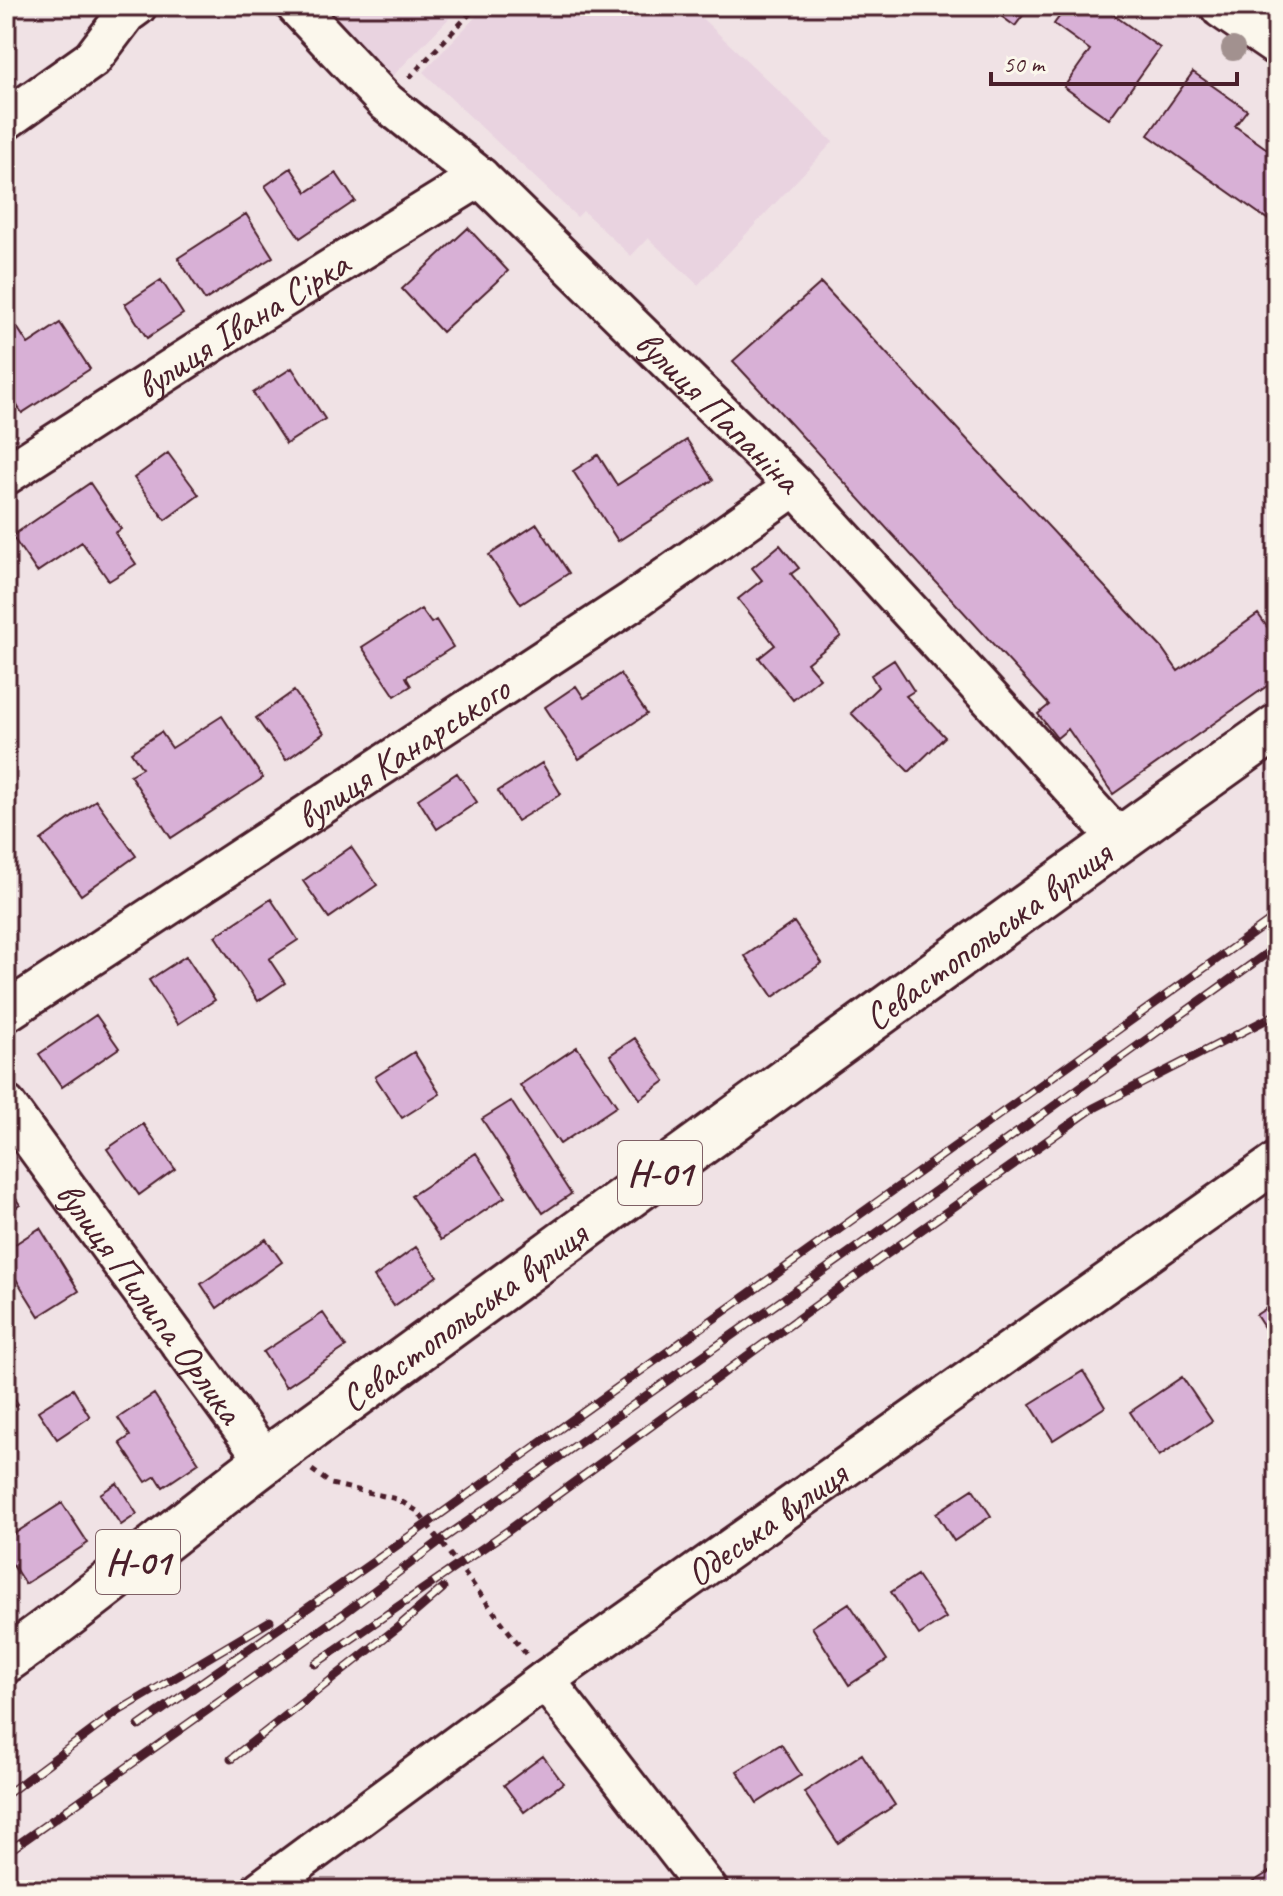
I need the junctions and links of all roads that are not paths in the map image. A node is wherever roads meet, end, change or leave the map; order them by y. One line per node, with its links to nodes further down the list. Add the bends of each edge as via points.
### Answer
1 (137, 6): 5 (street, via 92,59)
2 (296, 6): 6 (street, вулиця Папаніна, via 386,102)
3 (1223, 6): 4 (main road)
4 (1277, 43)
5 (6, 120)
6 (480, 177): 7 (street, вулиця Івана Сірка); 8 (street, вулиця Папаніна)
7 (6, 475)
8 (795, 486): 10 (street, вулиця Папаніна); 11 (street, вулиця Канарського, via 630,603)
9 (1277, 727): 10 (main road, Севастопольська вулиця / Н-01)
10 (1119, 839): 14 (main road, Севастопольська вулиця / Н-01)
11 (6, 1012)
12 (6, 1105): 14 (street, вулиця Пилипа Орлика)
13 (1277, 1162): 16 (street, Одеська вулиця)
14 (266, 1461): 15 (main road, Севастопольська вулиця / Н-01)
15 (6, 1660)
16 (545, 1680): 17 (street, Одеська вулиця); 18 (street)
17 (261, 1890)
18 (708, 1890)

